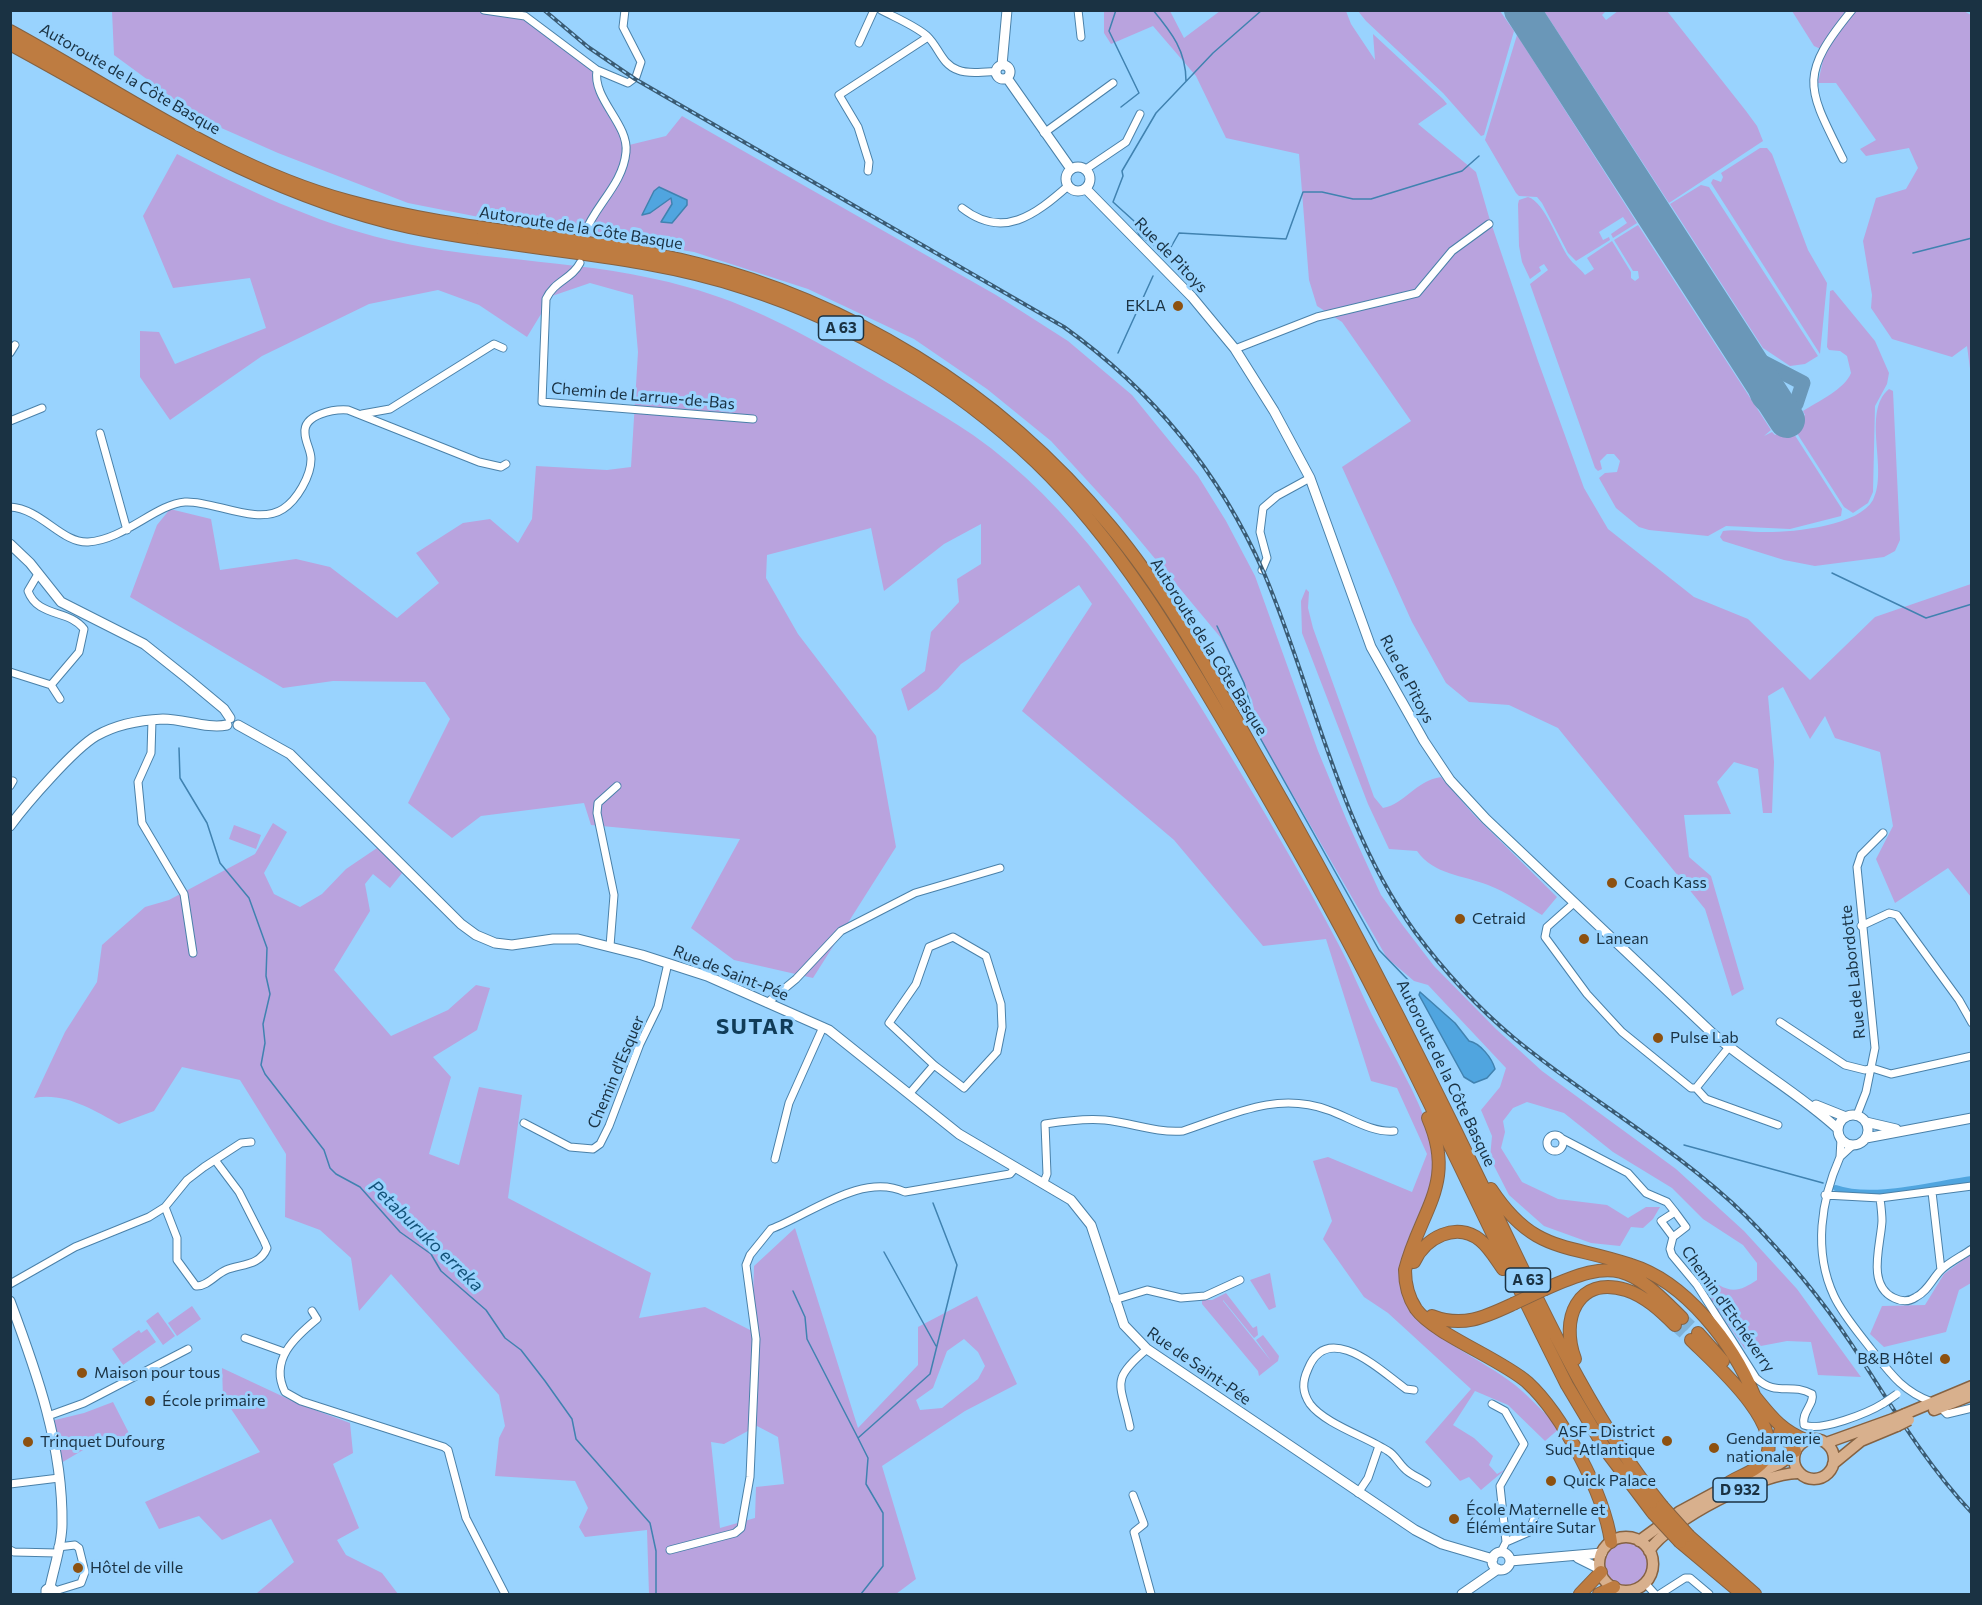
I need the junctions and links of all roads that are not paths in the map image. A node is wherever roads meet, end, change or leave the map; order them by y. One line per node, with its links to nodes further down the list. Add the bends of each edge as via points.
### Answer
1 (484, 10): 14 (street, via 525,16)
2 (625, 10): 14 (street, via 623,27 640,57 638,72 633,81 624,83)
3 (874, 10): 11 (street)
4 (881, 10): 9 (street)
5 (1007, 10): 13 (street)
6 (1078, 10): 10 (street)
7 (1852, 10): 18 (street, via 1826,42 1812,89)
8 (10, 30): 81 (highway, Autoroute de la Côte Basque / A 63, via 179,128 280,177 340,199 408,217 644,252 748,278 858,323 916,356 1000,416 1056,466 1114,530 1191,643 1365,948)
9 (928, 37): 13 (street, via 941,58 955,69); 21 (street, via 839,95 858,127)
10 (1081, 37)
11 (859, 43)
12 (10, 44): 65 (highway, Autoroute de la Côte Basque / A 63, via 173,135 278,186 337,208 406,227 618,258 747,288 854,334 953,394 1035,461 1141,586 1311,872)
13 (999, 69): 17 (street, via 1010,70 1007,78)
14 (597, 70): 26 (street, via 598,84 626,154 610,194 588,223)
15 (1113, 83): 17 (street)
16 (1140, 114): 20 (street, via 1126,142)
17 (1044, 133): 19 (street)
18 (1843, 159)
19 (1071, 169): 20 (street); 22 (street, via 1066,175)
20 (1086, 169): 23 (street, via 1091,179)
21 (868, 171)
22 (1068, 186): 23 (street, via 1075,191); 24 (street, via 1021,221 996,224)
23 (1086, 189): 30 (street, Rue de Pitoys, via 1192,297)
24 (962, 208)
25 (1489, 224): 30 (street, via 1452,251 1417,293 1317,317)
26 (584, 235)
27 (580, 263): 34 (street, Chemin de Larrue-de-Bas, via 575,273 555,285 546,299 542,402)
28 (15, 345): 31 (street)
29 (503, 348): 33 (street, via 494,344 390,409)
30 (1235, 349): 38 (street, Rue de Pitoys, via 1294,444)
31 (10, 353)
32 (42, 408): 35 (street)
33 (360, 414): 37 (street, via 470,459 492,466); 40 (street, via 339,409 310,420 304,431 312,457 310,469 291,503 281,511 230,511 186,502 164,508)
34 (753, 419)
35 (10, 421)
36 (100, 433): 40 (street)
37 (506, 464)
38 (1310, 478): 42 (street, via 1263,508 1260,532 1267,558); 53 (street, Rue de Pitoys, via 1371,647 1435,760 1467,801)
39 (10, 507): 40 (street, via 28,510 88,542)
40 (127, 530)
41 (10, 544): 43 (street)
42 (1262, 570)
43 (38, 574): 45 (street, via 28,591 31,600 41,609 78,621 84,629 80,652); 48 (street, via 61,602 144,644 197,686)
44 (10, 672): 45 (street)
45 (51, 685): 46 (street)
46 (60, 699)
47 (152, 720): 48 (street, via 187,720 216,727); 50 (street, via 116,728 88,742); 56 (street, via 152,753 138,782 142,823 184,894)
48 (229, 721): 55 (street, Rue de Saint-Pée, via 232,730 238,725 290,754 455,917 484,939 512,945 578,939)
49 (617, 786): 55 (street, via 598,803 597,813 614,895)
50 (11, 824)
51 (1883, 833): 54 (street, Rue de Labordotte, via 1861,855 1857,867)
52 (1000, 868): 58 (street, via 915,892 841,931)
53 (1574, 903): 62 (street, Rue de Pitoys); 67 (street, via 1546,927 1548,943 1622,1032 1686,1085)
54 (1861, 926): 60 (street, via 1889,913 1897,915 1959,1000); 66 (street, Rue de Labordotte, via 1875,1048)
55 (610, 946): 57 (street, Rue de Saint-Pée)
56 (193, 953)
57 (668, 963): 58 (street, Rue de Saint-Pée); 74 (street, Chemin d'Esquer, via 658,1007 600,1144 593,1149 570,1147)
58 (767, 1003): 61 (street, Rue de Saint-Pée)
59 (1780, 1022): 66 (street, via 1845,1065)
60 (1971, 1023)
61 (823, 1027): 68 (street, Rue de Saint-Pée); 85 (street, via 789,1103)
62 (1729, 1047): 67 (street); 69 (street, Rue de Pitoys)
63 (1971, 1056): 66 (street, via 1891,1074)
64 (934, 1065): 64 (street, via 961,1087 968,1086 997,1052 1002,1027 1001,1004 989,959 953,937 929,947 916,984 889,1023); 68 (street)
65 (1411, 1066): 102 (highway, Autoroute de la Côte Basque / A 63); 142 (highway, via 1412,1081 1437,1140 1440,1160 1435,1193 1406,1270 1410,1299 1430,1322 1507,1367 1546,1402 1574,1444)
66 (1872, 1068): 70 (street, Rue de Labordotte)
67 (1696, 1088): 75 (street, via 1706,1099)
68 (910, 1093): 87 (street, Rue de Saint-Pée, via 959,1134)
69 (1809, 1102): 71 (street); 78 (street)
70 (1857, 1115): 71 (street); 73 (street)
71 (1846, 1117): 78 (street)
72 (1971, 1118): 77 (street)
73 (1866, 1122): 77 (street); 80 (street)
74 (524, 1123)
75 (1778, 1125)
76 (1394, 1131): 88 (street, via 1382,1132 1312,1106 1280,1102 1253,1106 1173,1132 1102,1119 1045,1124)
77 (1905, 1131): 80 (street)
78 (1840, 1134): 83 (street); 84 (street)
79 (1561, 1138): 94 (street, via 1628,1173 1646,1193 1667,1202)
80 (1866, 1138): 83 (street)
81 (1461, 1141): 115 (highway, via 1507,1212 1531,1233 1565,1248 1633,1265 1676,1288 1718,1335); 122 (highway, Autoroute de la Côte Basque / A 63)
82 (251, 1142): 86 (street, via 241,1143)
83 (1853, 1145): 84 (street)
84 (1840, 1157): 91 (street)
85 (775, 1159)
86 (215, 1160): 93 (street, via 187,1179); 93 (street, via 239,1192 267,1248 265,1255 196,1286 177,1260 177,1238)
87 (1016, 1167): 88 (street, Rue de Saint-Pée); 145 (street, via 1010,1174 905,1192 895,1187 857,1190 765,1235 746,1265 756,1348 750,1477 741,1528 735,1533)
88 (1044, 1182): 100 (street, Rue de Saint-Pée, via 1071,1200 1086,1217)
89 (1971, 1186): 90 (street)
90 (1932, 1192): 92 (street); 97 (street)
91 (1825, 1195): 92 (street); 111 (street, via 1822,1213 1828,1281 1839,1306)
92 (1880, 1198): 97 (street, via 1882,1223 1876,1246 1883,1288 1896,1299 1908,1301 1923,1293)
93 (165, 1207): 99 (street, via 75,1247)
94 (1675, 1212): 95 (street, Chemin d'Etchéverry, via 1686,1227); 95 (street, Chemin d'Etchéverry, via 1661,1221)
95 (1672, 1237): 111 (street, Chemin d'Etchéverry, bridge, via 1672,1255 1697,1285 1756,1378 1767,1387 1799,1388 1812,1394 1804,1425 1816,1427 1864,1414)
96 (1971, 1249): 97 (street)
97 (1941, 1270)
98 (1240, 1280): 100 (street, via 1205,1296 1182,1298 1147,1290)
99 (10, 1284)
100 (1114, 1300): 108 (street, Rue de Saint-Pée, via 1124,1325)
101 (10, 1301): 104 (street)
102 (1527, 1307): 122 (highway, bridge, via 1491,1252 1479,1239 1464,1233 1446,1233 1429,1240 1410,1271 1419,1304 1431,1316 1447,1322 1466,1323 1513,1304 1545,1289 1588,1271 1619,1270 1652,1288 1679,1322 1653,1304 1618,1288 1596,1288 1572,1308 1569,1344); 138 (highway, Autoroute de la Côte Basque / A 63, via 1589,1424 1621,1472)
103 (312, 1311): 109 (street, via 317,1319)
104 (14, 1319): 120 (street, via 41,1385)
105 (1694, 1337): 115 (highway)
106 (245, 1338): 109 (street)
107 (188, 1349): 120 (street, via 79,1405)
108 (1147, 1349): 124 (street, via 1125,1368 1120,1380); 135 (street, Rue de Saint-Pée)
109 (284, 1352): 157 (street, via 279,1370 285,1392 301,1401 448,1450 466,1518)
110 (1971, 1386): 117 (main road)
111 (1905, 1389): 113 (street)
112 (1414, 1390): 127 (street, via 1406,1389 1351,1350 1332,1349 1311,1363 1303,1387 1313,1408)
113 (1912, 1394): 117 (street); 119 (street)
114 (1971, 1395): 117 (main road)
115 (1752, 1400): 125 (highway, via 1780,1427); 128 (highway, via 1785,1436); 134 (highway, via 1768,1432 1768,1452 1758,1467)
116 (1492, 1404): 141 (street, via 1505,1411 1524,1444 1500,1486)
117 (1937, 1405): 118 (street, via 1947,1414); 119 (main road); 121 (main road)
118 (1971, 1408)
119 (1917, 1409): 121 (main road)
120 (48, 1416): 131 (street)
121 (1907, 1417): 123 (main road, bridge)
122 (1599, 1419): 138 (highway, Autoroute de la Côte Basque / A 63)
123 (1895, 1422): 126 (main road); 129 (main road, via 1861,1441)
124 (1130, 1427)
125 (1806, 1440): 126 (main road); 128 (main road)
126 (1826, 1443): 129 (main road, via 1832,1450)
127 (1379, 1446): 132 (street, via 1409,1473); 135 (street, via 1368,1478)
128 (1794, 1453): 130 (main road); 134 (main road, D 932, via 1779,1464)
129 (1833, 1464): 130 (main road, via 1822,1478 1811,1479)
130 (1799, 1473): 146 (main road, D 932, via 1750,1486 1708,1506 1663,1534)
131 (59, 1478): 133 (street); 144 (street, via 62,1526)
132 (1427, 1483)
133 (10, 1484)
134 (1723, 1487): 140 (main road, D 932)
135 (1358, 1493): 150 (street, Rue de Saint-Pée, via 1442,1544)
136 (1133, 1495): 158 (street, via 1143,1524 1134,1532)
137 (1538, 1508): 141 (street, via 1529,1532)
138 (1658, 1510): 139 (highway, Autoroute de la Côte Basque / A 63, bridge)
139 (1685, 1539): 165 (highway, Autoroute de la Côte Basque / A 63); 166 (highway, Autoroute de la Côte Basque / A 63)
140 (1639, 1541): 142 (main road, via 1625,1537); 146 (main road)
141 (1506, 1542): 147 (street)
142 (1611, 1542): 148 (main road)
143 (10, 1550): 144 (street)
144 (58, 1550): 156 (street); 156 (street, via 75,1545 79,1548 85,1572 81,1583)
145 (670, 1550)
146 (1649, 1551): 154 (main road, via 1653,1567)
147 (1501, 1552): 150 (street); 151 (street)
148 (1602, 1553): 149 (street); 153 (main road)
149 (1572, 1557): 151 (street); 153 (street)
150 (1493, 1559): 152 (street)
151 (1510, 1561): 152 (street, via 1506,1568)
152 (1498, 1569): 159 (street)
153 (1600, 1570): 155 (main road); 160 (highway)
154 (1646, 1583): 155 (main road, via 1632,1590); 162 (street)
155 (1614, 1587): 161 (highway)
156 (49, 1593)
157 (505, 1594)
158 (1151, 1594)
159 (1462, 1594)
160 (1580, 1594)
161 (1599, 1594)
162 (1655, 1594)
163 (1660, 1594): 164 (street, via 1685,1578 1695,1580)
164 (1709, 1594)
165 (1742, 1594)
166 (1755, 1594)

